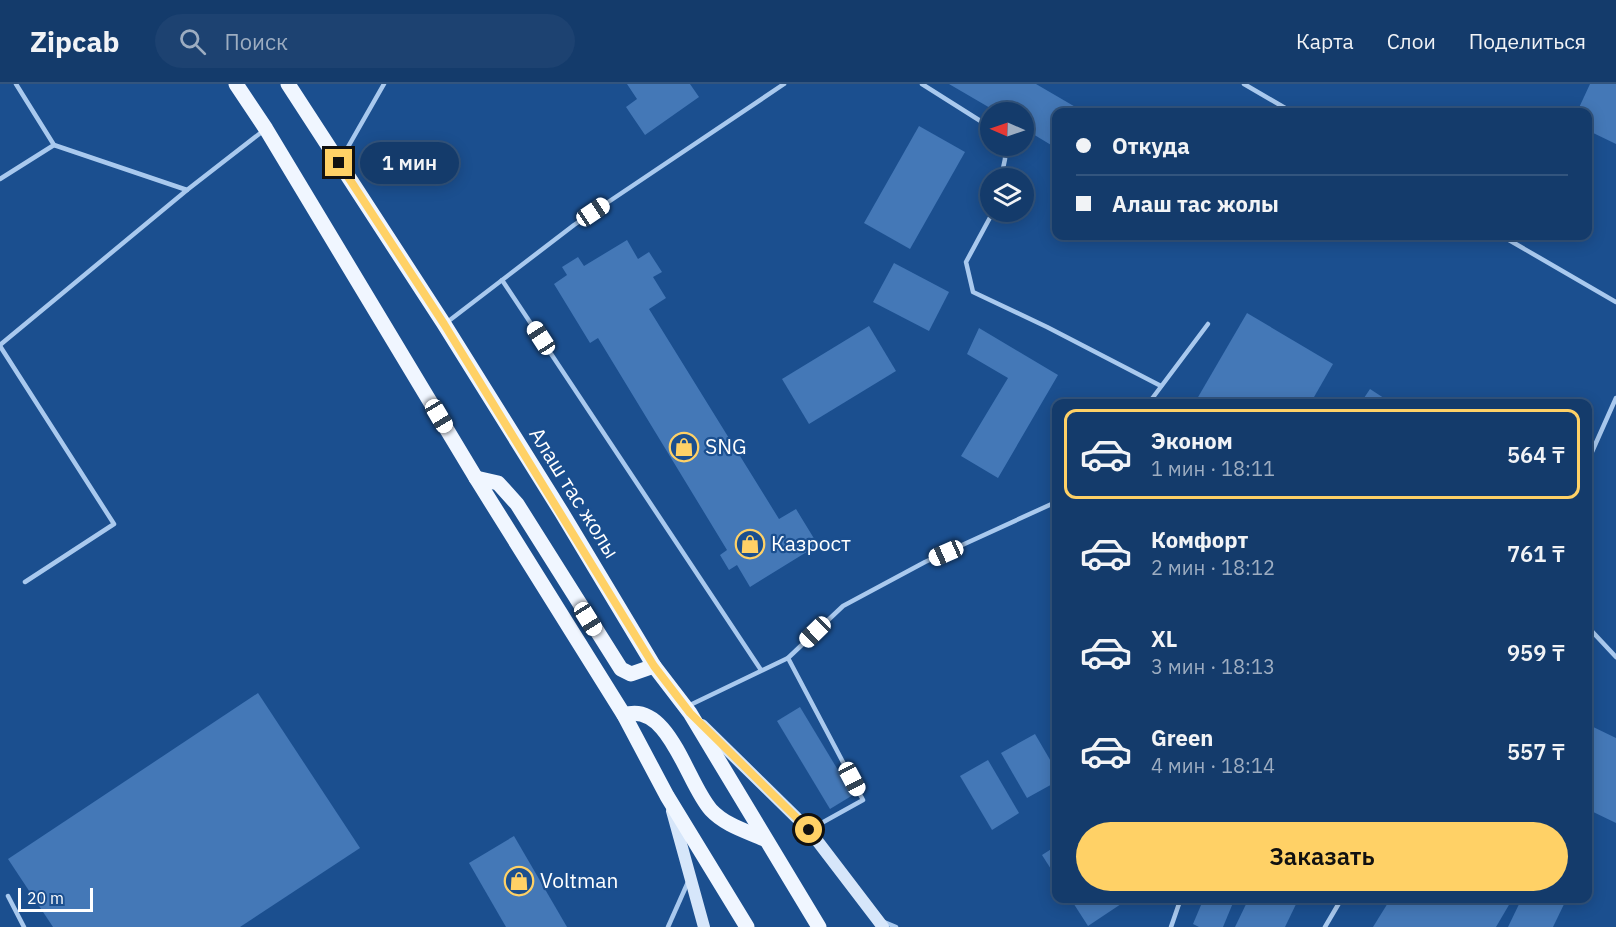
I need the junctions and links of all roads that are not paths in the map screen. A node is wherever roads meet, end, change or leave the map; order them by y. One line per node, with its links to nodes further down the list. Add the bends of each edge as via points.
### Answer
1 (16, 84): 11 (lane)
2 (236, 84): 10 (main road)
3 (288, 84): 12 (main road, Алаш тас жолы)
4 (384, 84): 12 (lane)
5 (784, 84): 17 (lane, via 574,225)
6 (922, 84): 9 (lane)
7 (1244, 84): 8 (lane)
8 (1285, 108)
9 (980, 121)
10 (266, 129): 14 (lane); 26 (main road)
11 (54, 145): 13 (lane); 14 (lane)
12 (339, 163): 19 (main road, Алаш тас жолы)
13 (0, 178)
14 (186, 190): 21 (lane)
15 (988, 222): 22 (lane, via 966,262 973,292)
16 (1509, 240): 18 (lane)
17 (502, 280): 19 (lane); 33 (lane)
18 (1616, 302)
19 (444, 324): 32 (main road, Алаш тас жолы)
20 (1208, 324): 22 (lane)
21 (0, 345): 28 (lane, via 114,524)
22 (1161, 386): 24 (lane)
23 (1616, 398): 25 (lane)
24 (1152, 399)
25 (1592, 452)
26 (476, 478): 32 (main road, via 498,483 517,504 621,669 631,674); 35 (main road)
27 (1052, 504): 31 (lane, via 925,562 843,606)
28 (25, 582)
29 (1592, 631): 30 (lane)
30 (1616, 657)
31 (788, 658): 33 (lane); 37 (lane, via 863,800)
32 (654, 666): 34 (main road, Алаш тас жолы)
33 (761, 670): 34 (lane)
34 (687, 710): 37 (main road); 38 (main road, Алаш тас жолы)
35 (624, 715): 36 (main road); 38 (main road, via 634,711 660,723 710,809 727,823)
36 (667, 796): 39 (main road); 47 (main road)
37 (809, 830): 43 (main road)
38 (764, 839): 48 (main road, Алаш тас жолы)
39 (691, 874): 45 (lane); 46 (main road)
40 (8, 896): 44 (lane)
41 (1179, 903): 50 (lane)
42 (1339, 903): 51 (lane)
43 (880, 923): 49 (lane)
44 (24, 927)
45 (668, 927)
46 (704, 927)
47 (747, 927)
48 (819, 927)
49 (896, 927)
50 (1171, 927)
51 (1325, 927)

